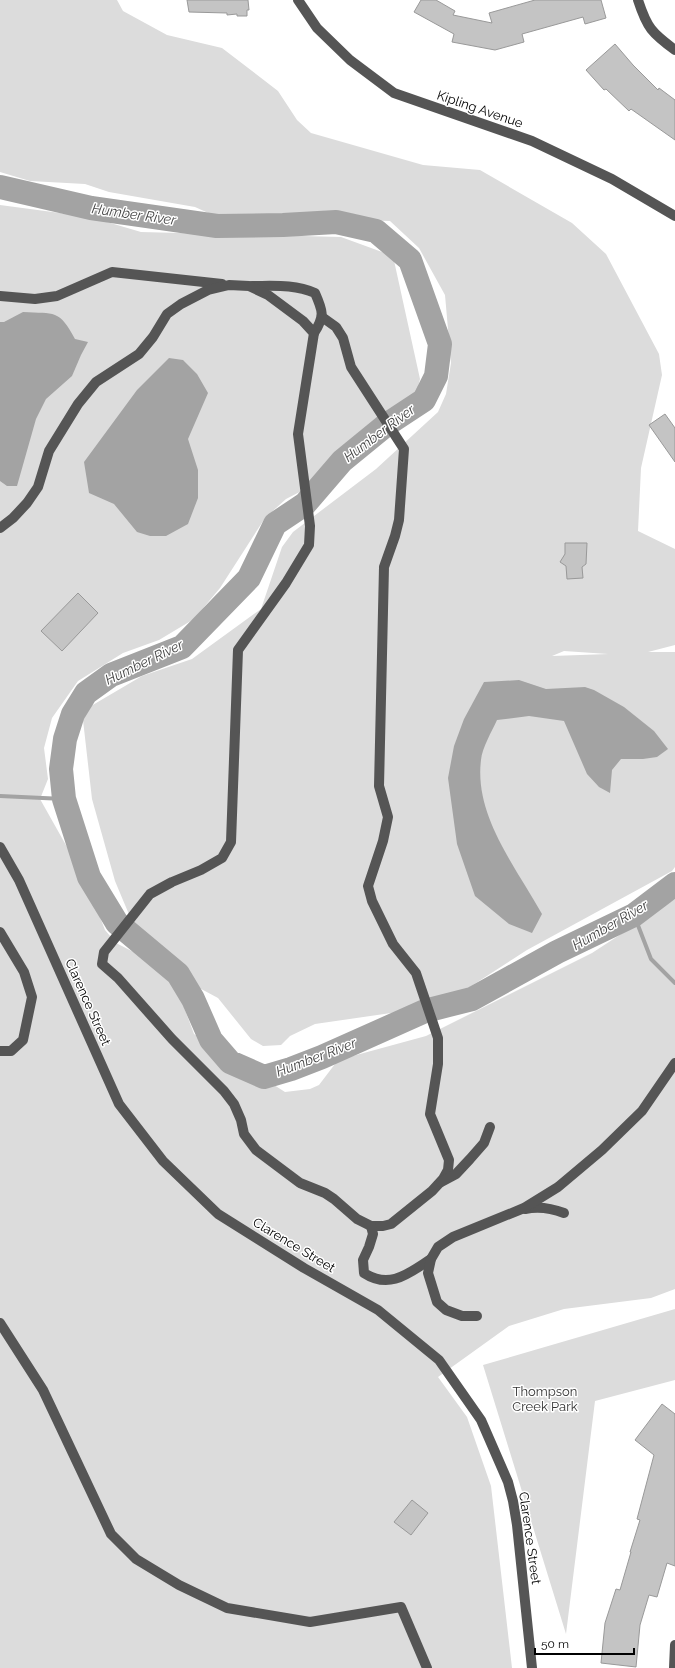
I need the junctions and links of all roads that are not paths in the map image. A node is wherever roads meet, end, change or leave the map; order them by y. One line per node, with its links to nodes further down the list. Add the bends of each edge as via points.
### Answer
1 (298, 0): 4 (street, Kipling Avenue, via 317,28 350,60 394,93 532,141 612,179)
2 (638, 0): 3 (street, via 647,25 657,37)
3 (675, 50)
4 (675, 216)
5 (229, 285): 6 (street); 7 (street, via 112,272 57,296 35,299); 10 (street, via 208,290 167,314 139,354 96,382 78,404 50,451 38,487 27,503)
6 (246, 286): 8 (street, via 291,286 315,293 321,306); 9 (street, via 268,295 303,321)
7 (0, 296)
8 (322, 318): 9 (street); 16 (street, via 336,327 343,338 351,367 404,449 399,520 384,567 379,786 388,817 368,886 372,901 393,944 416,973 438,1038 438,1064 430,1114 449,1160 448,1170)
9 (314, 333): 19 (street, via 298,434 310,526 309,545 286,583 238,650 231,842 222,858 150,894 104,952 102,964 224,1091 239,1115 244,1134 256,1150 287,1175 325,1193 357,1219)
10 (0, 528)
11 (0, 847): 25 (street, Clarence Street, via 20,880 119,1104 163,1161 218,1214 304,1268 378,1310 439,1360 481,1420 508,1482 513,1501)
12 (0, 932): 13 (street, via 24,972 32,997 23,1040 11,1051)
13 (0, 1051)
14 (675, 1063): 17 (street, via 642,1110 602,1150 558,1187)
15 (490, 1127): 16 (street, via 484,1143 456,1174)
16 (440, 1183): 19 (street, via 391,1224)
17 (514, 1212): 18 (street, via 534,1207); 20 (street, via 453,1237 438,1247)
18 (564, 1213)
19 (371, 1226): 20 (street, via 373,1234 363,1260 364,1273 373,1279 395,1279)
20 (431, 1260): 21 (street, via 428,1273 438,1302 446,1310 462,1316)
21 (477, 1316)
22 (0, 1323): 24 (street, via 44,1390 111,1534 136,1559 179,1585 227,1608 310,1622 401,1607)
23 (675, 1645): 26 (street)
24 (427, 1668)
25 (532, 1668)
26 (674, 1668)

